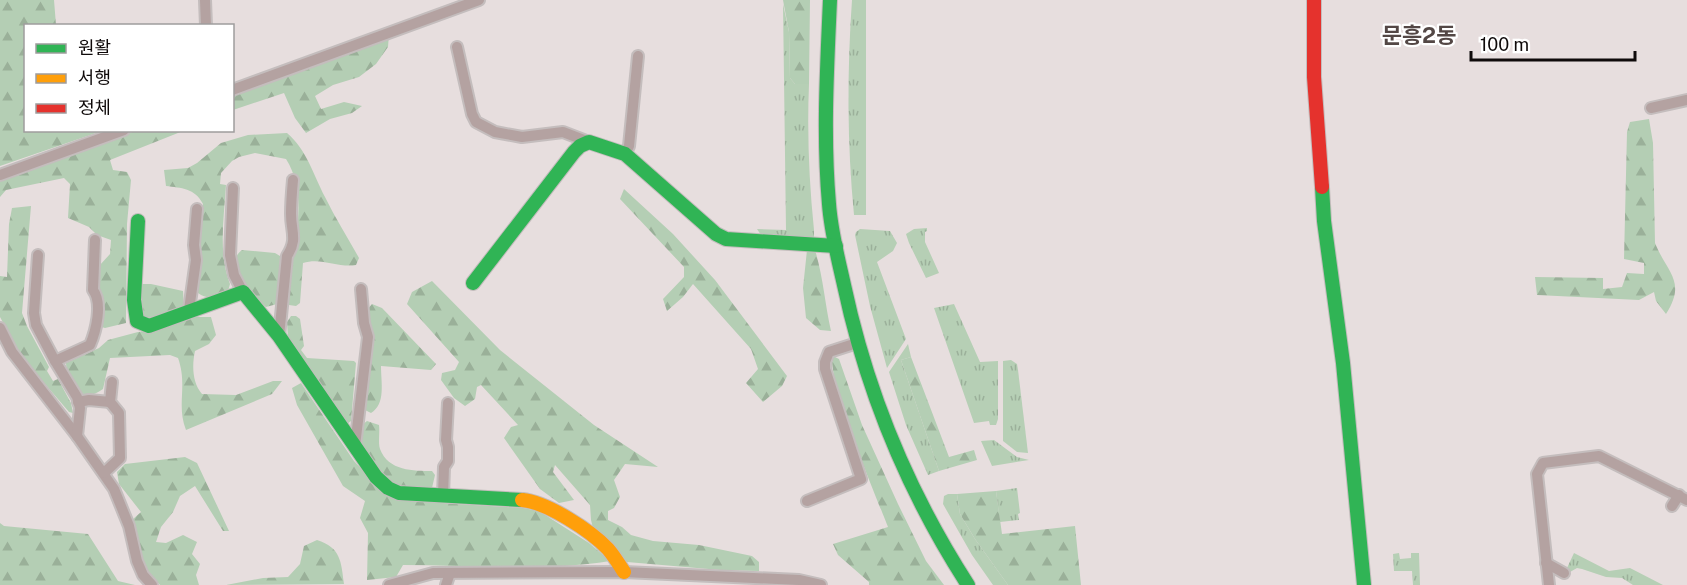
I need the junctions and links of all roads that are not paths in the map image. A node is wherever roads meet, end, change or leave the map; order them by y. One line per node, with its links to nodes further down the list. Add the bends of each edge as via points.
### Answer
1 (205, 0): 7 (street)
2 (479, 0): 10 (street)
3 (820, 0): 6 (street)
4 (830, 0): 6 (street)
5 (1314, 0): 52 (street, via 1314,77 1324,221 1343,363)
6 (830, 16): 22 (street, via 826,147)
7 (206, 24)
8 (457, 47): 14 (street, via 476,122 495,132 522,137 563,132)
9 (638, 56): 15 (street)
10 (234, 89)
11 (1687, 100): 12 (street)
12 (1651, 108)
13 (118, 132): 16 (street)
14 (589, 141): 15 (street); 24 (street, via 574,152)
15 (625, 154): 22 (street, via 726,239)
16 (0, 175)
17 (293, 180): 29 (street, via 294,228 287,256)
18 (233, 188): 26 (street, via 230,255)
19 (197, 209): 27 (street, via 196,260)
20 (138, 222): 27 (street, via 134,300 137,321 149,326)
21 (95, 240): 31 (street, via 93,290 97,295 97,316 92,339 90,345)
22 (836, 246): 30 (street)
23 (38, 255): 31 (street, via 34,313)
24 (473, 283)
25 (361, 290): 37 (street, via 368,337)
26 (243, 292): 27 (street); 29 (street)
27 (189, 310)
28 (0, 328): 36 (street, via 12,352)
29 (279, 336): 37 (street)
30 (856, 343): 41 (street, via 829,352 825,369 861,479); 51 (street, via 896,454 927,518)
31 (55, 361): 33 (street)
32 (112, 382): 34 (street)
33 (78, 402): 34 (street); 36 (street)
34 (110, 402): 38 (street, via 119,413 120,458)
35 (448, 403): 39 (street)
36 (77, 436): 38 (street)
37 (354, 447): 39 (street, via 388,488 399,493)
38 (104, 473): 47 (street, via 129,526 143,575)
39 (444, 496): 44 (street, via 530,501 546,506 607,548)
40 (1683, 497): 42 (street); 43 (street, via 1599,456 1543,463 1537,474)
41 (807, 501)
42 (1672, 506)
43 (1546, 563): 46 (street); 53 (street)
44 (624, 572): 45 (street); 50 (street, via 799,580)
45 (450, 573): 48 (street, via 433,573); 49 (street)
46 (1564, 573)
47 (152, 585)
48 (389, 585)
49 (446, 585)
50 (821, 585)
51 (968, 585)
52 (1364, 585)
53 (1549, 585)

